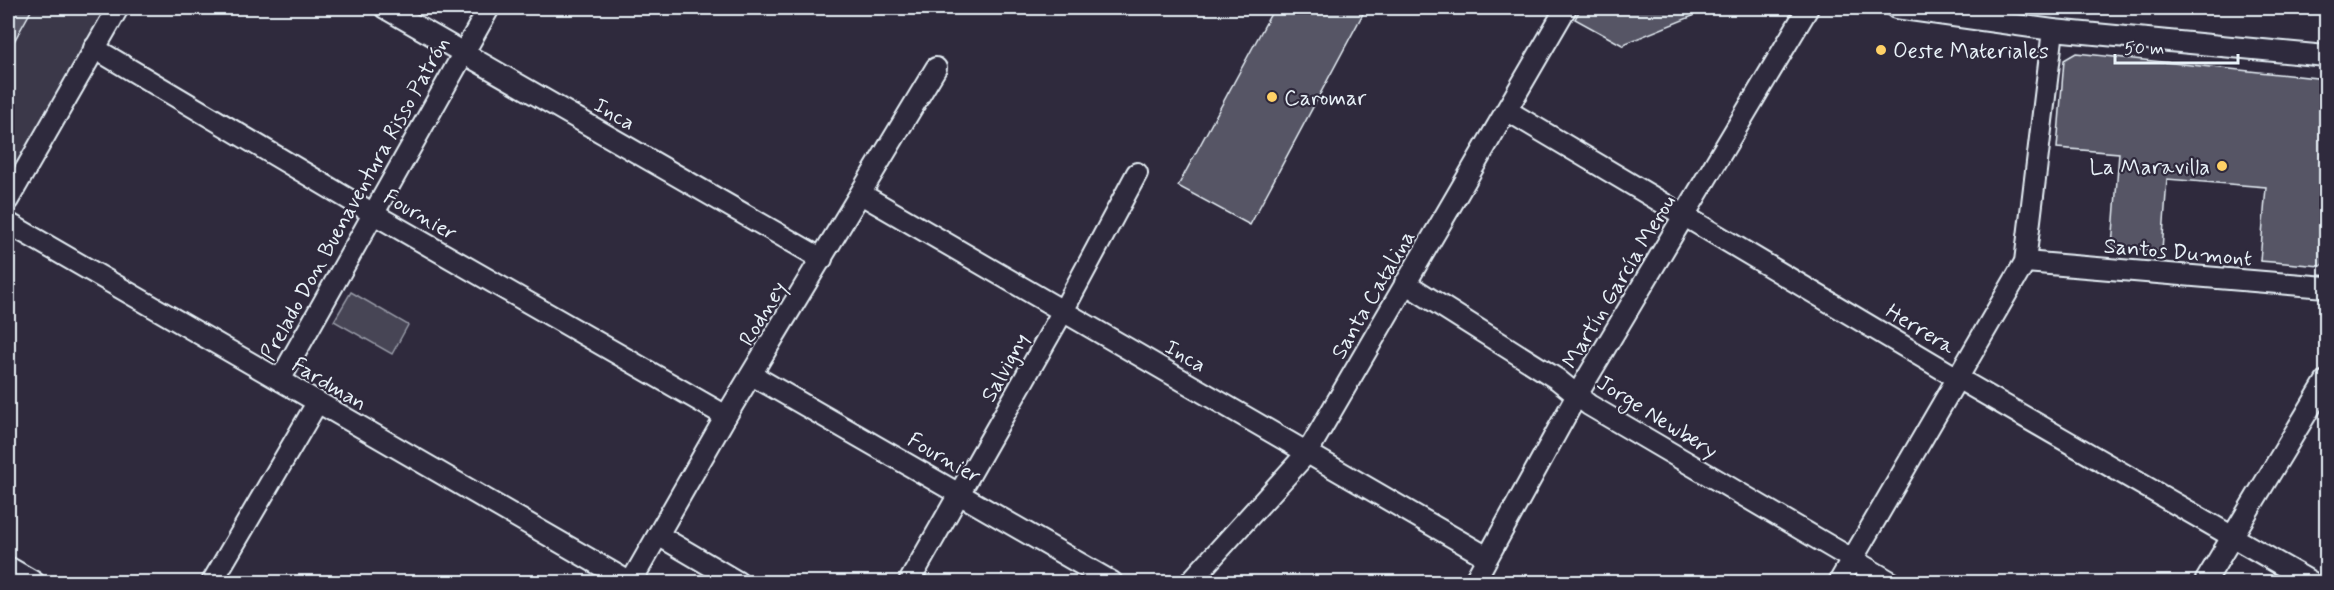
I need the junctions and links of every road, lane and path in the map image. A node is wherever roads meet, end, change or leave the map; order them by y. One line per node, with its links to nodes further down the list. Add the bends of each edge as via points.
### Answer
1 (118, 8): 8 (street)
2 (385, 8): 9 (street, Inca)
3 (489, 8): 9 (street, Prelado Don Buenaventura Risso Patrón)
4 (1566, 8): 12 (street, Santa Catalina)
5 (1808, 8): 17 (street, Martín García Merou)
6 (1896, 8): 7 (street)
7 (2053, 30): 10 (street); 20 (street)
8 (94, 48): 15 (street); 16 (street, Fournier)
9 (463, 53): 16 (street, Prelado Don Buenaventura Risso Patrón); 19 (street, Inca)
10 (2326, 56)
11 (936, 68): 14 (street, Rodney)
12 (1508, 111): 17 (street, Herrera); 21 (street, Santa Catalina)
13 (1137, 173): 23 (street, Salvigny)
14 (861, 194): 19 (street, Rodney); 23 (street, Inca)
15 (8, 200)
16 (372, 213): 26 (street, Prelado Don Buenaventura Risso Patrón); 30 (street, Fournier)
17 (1685, 216): 25 (street, Herrera); 28 (street, Martín García Merou)
18 (8, 223): 26 (street, Fardman)
19 (822, 259): 24 (street, Rodney)
20 (2025, 262): 22 (street, Santos Dumont); 25 (street)
21 (1405, 283): 28 (street, Jorge Newbery); 31 (street, Santa Catalina)
22 (2326, 287)
23 (1063, 311): 31 (street, Inca); 32 (street, Salvigny)
24 (752, 375): 30 (street, Rodney); 32 (street, Fournier)
25 (1959, 379): 34 (street, Herrera); 36 (street)
26 (280, 380): 29 (street, Fardman)
27 (2326, 381): 34 (street)
28 (1577, 395): 35 (street, Martín García Merou); 36 (street, Jorge Newbery)
29 (316, 403): 39 (street); 40 (street, Fardman)
30 (726, 416): 33 (street, Rodney)
31 (1307, 453): 35 (street, Inca); 44 (street, Santa Catalina)
32 (960, 493): 42 (street, Salvigny); 43 (street, Fournier)
33 (658, 535): 40 (street, Rodney); 41 (street)
34 (2232, 536): 48 (street); 49 (street, Herrera)
35 (1487, 557): 45 (street, Martín García Merou)
36 (1852, 561): 46 (street); 47 (street, Jorge Newbery)
37 (8, 567): 38 (street)
38 (34, 582)
39 (212, 582)
40 (630, 582)
41 (738, 582)
42 (909, 582)
43 (1112, 582)
44 (1190, 582)
45 (1476, 582)
46 (1839, 582)
47 (1891, 582)
48 (2205, 582)
49 (2311, 582)

